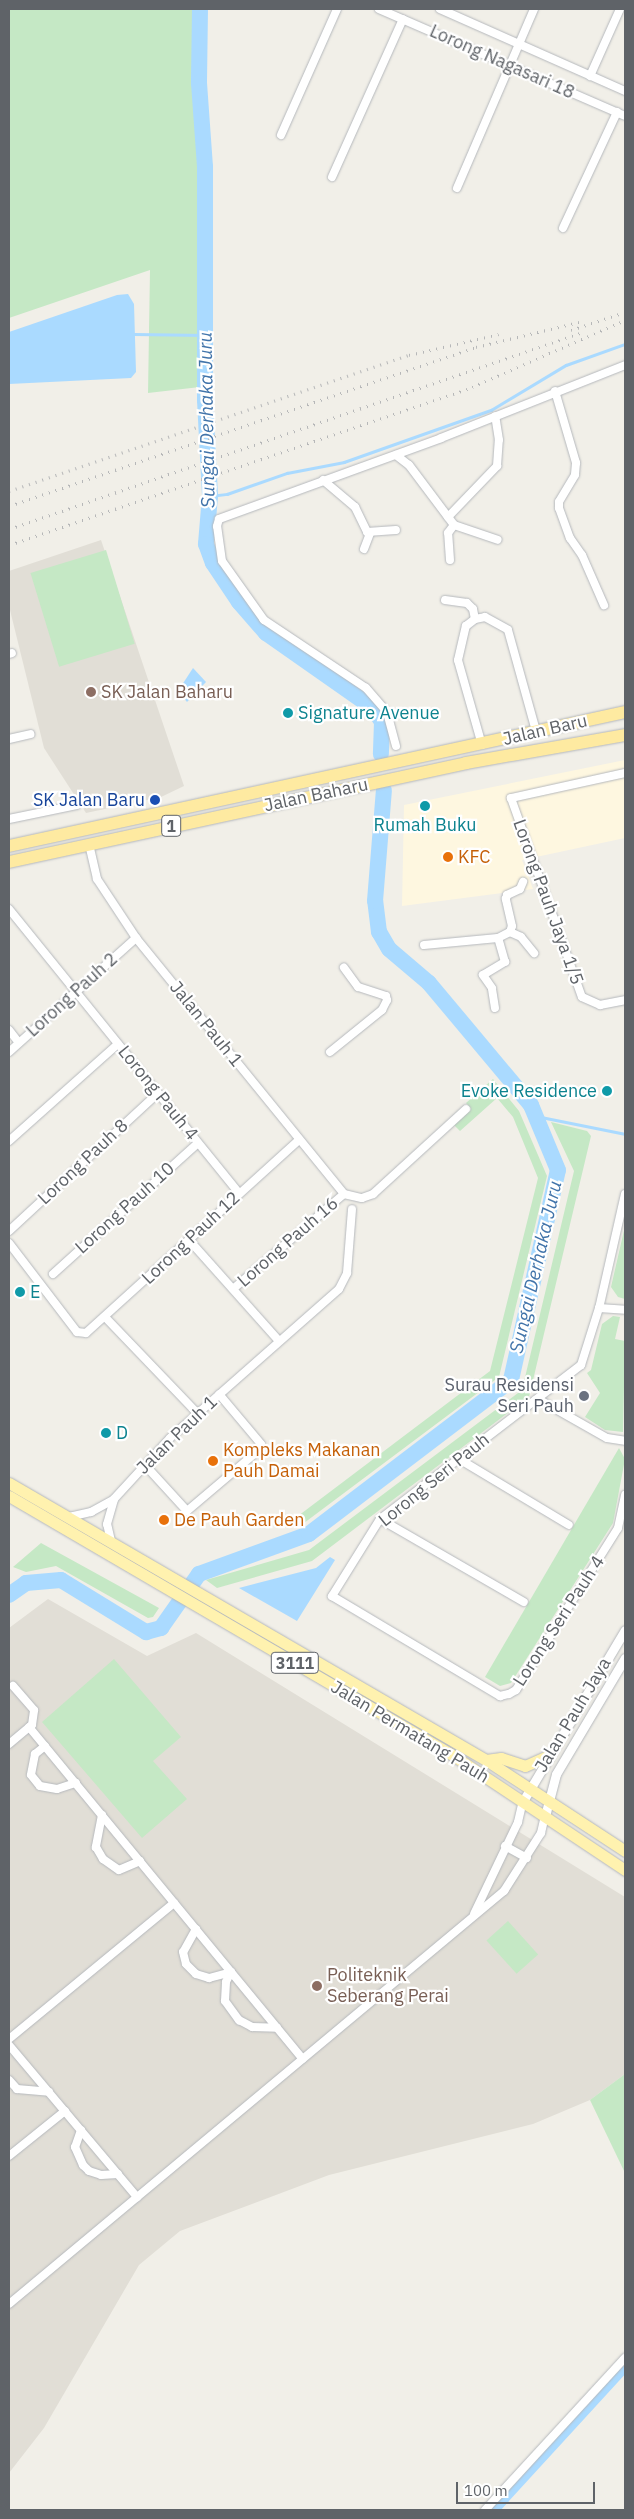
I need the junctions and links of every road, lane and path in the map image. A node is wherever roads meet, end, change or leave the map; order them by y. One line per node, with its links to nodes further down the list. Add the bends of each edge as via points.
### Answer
1 (336, 9): 13 (street)
2 (379, 9): 6 (street, Lorong Nagasari 18)
3 (443, 9): 7 (street)
4 (534, 9): 7 (street)
5 (620, 9): 9 (street)
6 (403, 20): 8 (street, Lorong Nagasari 18); 14 (street)
7 (519, 44): 8 (street); 9 (street)
8 (509, 65): 11 (street, Lorong Nagasari 18); 15 (street)
9 (590, 76): 10 (street)
10 (625, 91)
11 (617, 112): 12 (street, Lorong Nagasari 18); 16 (street)
12 (625, 116)
13 (281, 135)
14 (332, 177)
15 (456, 188)
16 (563, 228)
17 (625, 365): 18 (street)
18 (555, 391): 19 (street); 30 (street, via 576,463 575,475 559,502 559,508 570,538 582,555)
19 (495, 416): 20 (street); 22 (street, via 499,440 497,466)
20 (396, 455): 21 (street); 22 (street, via 410,466)
21 (323, 480): 25 (street, via 352,503 363,527); 40 (street, via 219,519 218,550 222,561 264,620 366,688 384,707)
22 (448, 517): 23 (street)
23 (454, 525): 26 (street); 28 (street, via 448,533)
24 (396, 530): 25 (street)
25 (370, 533): 27 (street)
26 (498, 540)
27 (364, 549)
28 (450, 560)
29 (445, 600): 31 (street, via 467,603 473,609)
30 (604, 604)
31 (475, 619): 33 (street, via 485,617 508,630); 39 (street, via 466,626 458,660)
32 (625, 712): 33 (highway, Jalan Baru / 1)
33 (536, 731): 39 (highway, Jalan Baru / 1)
34 (30, 734): 36 (street)
35 (625, 735): 37 (highway, Jalan Baharu / 1)
36 (9, 739)
37 (601, 740): 38 (street); 45 (highway, Jalan Baharu / 1, via 466,763)
38 (625, 742)
39 (482, 745): 41 (highway, Jalan Baru / 1)
40 (396, 746)
41 (465, 749): 46 (highway, Jalan Baharu / 1)
42 (625, 773): 57 (street, Lorong Pauh Jaya 1/5, via 511,798 582,997 600,1005)
43 (77, 805): 44 (street)
44 (9, 820)
45 (89, 844): 47 (highway, Jalan Baharu / 1); 51 (street, Jalan Pauh 1, via 96,879)
46 (9, 846)
47 (9, 862)
48 (523, 882): 50 (street, via 520,890 507,895)
49 (9, 908): 56 (street, Lorong Pauh 4)
50 (510, 932): 52 (street); 54 (street, via 521,937)
51 (136, 938): 56 (street, Lorong Pauh 2); 66 (street, Jalan Pauh 1)
52 (498, 938): 53 (street); 58 (street, via 505,962 483,975 492,988)
53 (424, 945)
54 (534, 953)
55 (344, 968): 63 (street, via 358,988 386,996 387,1000 382,1010)
56 (76, 992): 60 (street, Lorong Pauh 2); 61 (street, Lorong Pauh 4)
57 (625, 1000)
58 (494, 1008)
59 (9, 1030): 60 (street)
60 (19, 1043): 62 (street, Lorong Pauh 2)
61 (118, 1044): 64 (street, Lorong Pauh 4); 67 (street)
62 (9, 1052)
63 (330, 1052)
64 (158, 1093): 68 (street, Lorong Pauh 4); 73 (street, Lorong Pauh 8)
65 (466, 1109): 70 (street, via 373,1194 362,1198)
66 (299, 1140): 69 (street, Lorong Pauh 12); 70 (street, Jalan Pauh 1)
67 (9, 1141)
68 (198, 1143): 69 (street, Lorong Pauh 4); 76 (street, Lorong Pauh 10)
69 (239, 1193): 74 (street, Lorong Pauh 12)
70 (344, 1194): 77 (street, Lorong Pauh 16)
71 (625, 1194): 78 (street, Lorong Seri Pauh)
72 (352, 1209): 81 (street, Jalan Pauh 1, via 344,1282)
73 (9, 1231)
74 (189, 1240): 77 (street); 80 (street, Lorong Pauh 12)
75 (9, 1243): 80 (street, Lorong Pauh 12, via 81,1334)
76 (53, 1274)
77 (233, 1290): 81 (street)
78 (599, 1308): 79 (street); 83 (street, Lorong Seri Pauh, via 581,1365)
79 (625, 1310)
80 (105, 1317): 84 (street)
81 (280, 1341): 82 (street, Jalan Pauh 1)
82 (219, 1394): 84 (street, Jalan Pauh 1); 87 (street, via 261,1444 259,1450 188,1511)
83 (538, 1399): 85 (street, via 607,1438); 86 (street, Lorong Seri Pauh)
84 (197, 1413): 87 (street, Jalan Pauh 1)
85 (625, 1441)
86 (459, 1459): 93 (street, Lorong Seri Pauh); 94 (street)
87 (145, 1465): 91 (street, Jalan Pauh 1)
88 (9, 1483): 92 (main road, Jalan Permatang Pauh / 3111)
89 (625, 1495): 97 (street, Lorong Seri Pauh 4, via 618,1528 516,1690 509,1694 500,1696)
90 (9, 1496): 96 (main road, Jalan Permatang Pauh / 3111)
91 (114, 1498): 92 (street, Jalan Pauh 1, via 91,1512); 95 (street, Jalan Pauh 1, via 107,1524)
92 (69, 1517): 95 (main road, Jalan Permatang Pauh / 3111)
93 (380, 1519): 97 (street, Lorong Seri Pauh); 98 (street)
94 (569, 1525)
95 (111, 1541): 96 (main road, Jalan Permatang Pauh / 3111)
96 (168, 1582): 106 (main road, Jalan Permatang Pauh / 3111, via 213,1601); 110 (main road, Jalan Permatang Pauh / 3111, via 207,1612 454,1756)
97 (332, 1596)
98 (524, 1602)
99 (625, 1630): 105 (street, Jalan Pauh Jaya)
100 (625, 1658): 109 (street, Jalan Pauh Jaya, via 556,1774)
101 (13, 1686): 102 (street, via 34,1710)
102 (29, 1727): 103 (street); 104 (street)
103 (9, 1744)
104 (45, 1746): 107 (street); 107 (street, via 35,1754 31,1775 40,1786 57,1789)
105 (550, 1755): 106 (main road, via 525,1766 501,1758); 108 (street, Jalan Pauh Jaya)
106 (486, 1760): 108 (main road, Jalan Permatang Pauh / 3111)
107 (76, 1783): 111 (street)
108 (530, 1788): 109 (main road, Jalan Permatang Pauh / 3111); 110 (street, Jalan Pauh Jaya)
109 (547, 1799): 112 (street, Jalan Pauh Jaya); 114 (main road, Jalan Permatang Pauh / 3111)
110 (523, 1801): 112 (main road, Jalan Permatang Pauh / 3111); 113 (street, via 518,1822)
111 (102, 1815): 116 (street); 116 (street, via 96,1847 104,1860 119,1870)
112 (544, 1816): 115 (street, via 541,1833); 117 (main road, Jalan Permatang Pauh / 3111)
113 (505, 1846): 115 (street); 119 (street)
114 (625, 1851)
115 (527, 1858): 119 (street, via 504,1891)
116 (140, 1861): 118 (street)
117 (625, 1870)
118 (174, 1903): 120 (street); 123 (street)
119 (474, 1916): 125 (street)
120 (196, 1929): 121 (street); 121 (street, via 183,1952 186,1964 196,1974 209,1978)
121 (231, 1972): 122 (street); 122 (street, via 226,1982 225,2001 239,2020 252,2028)
122 (277, 2028): 125 (street)
123 (9, 2039)
124 (9, 2045): 127 (street)
125 (303, 2059): 132 (street)
126 (9, 2080): 127 (street, via 17,2089)
127 (49, 2092): 128 (street)
128 (65, 2111): 129 (street); 130 (street)
129 (80, 2130): 131 (street); 131 (street, via 75,2147 83,2165 101,2175)
130 (9, 2156)
131 (118, 2174): 132 (street)
132 (137, 2197): 133 (street)
133 (9, 2304)
134 (625, 2358): 135 (street)
135 (485, 2510)

